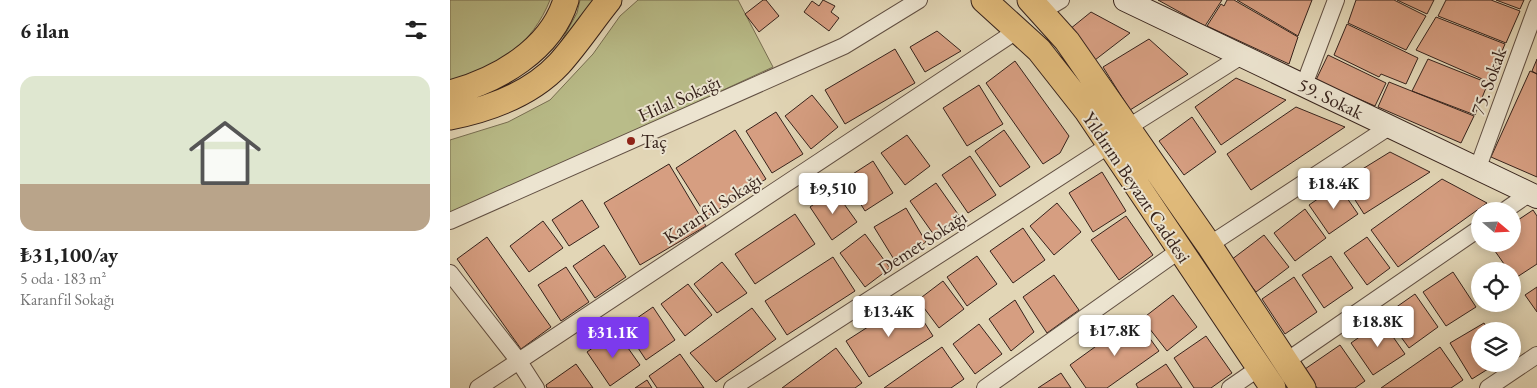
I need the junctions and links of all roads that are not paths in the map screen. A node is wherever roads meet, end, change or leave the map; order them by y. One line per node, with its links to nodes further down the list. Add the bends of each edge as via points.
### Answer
1 (566, 0): 12 (main road, via 552,32 512,67 470,88)
2 (609, 0): 13 (main road, via 559,64 541,80 515,97)
3 (919, 0): 20 (street, Hilal Sokağı, via 844,46)
4 (984, 0): 9 (main road, Yıldırım Beyazıt Caddesi)
5 (1125, 0): 10 (street, 59. Sokak)
6 (1336, 0): 11 (street)
7 (1044, 4): 15 (main road, Yıldırım Beyazıt Caddesi)
8 (1537, 6): 17 (street, 75. Sokak)
9 (1018, 30): 16 (main road, Yıldırım Beyazıt Caddesi, via 1039,50 1087,111); 26 (street, Karanfil Sokağı)
10 (1240, 57): 11 (street, 59. Sokak); 15 (street)
11 (1304, 85): 14 (street, 59. Sokak)
12 (450, 93)
13 (450, 117)
14 (1389, 127): 17 (street, 59. Sokak); 22 (street)
15 (1127, 128): 22 (main road, Yıldırım Beyazıt Caddesi)
16 (1108, 146): 23 (main road, Yıldırım Beyazıt Caddesi); 31 (street, Demet Sokağı)
17 (1477, 170): 18 (street, 59. Sokak)
18 (1534, 195): 19 (street)
19 (1521, 202)
20 (450, 221)
21 (1471, 234): 27 (street)
22 (1209, 245): 27 (main road, Yıldırım Beyazıt Caddesi)
23 (1180, 250): 28 (main road, Yıldırım Beyazıt Caddesi); 32 (street)
24 (450, 272): 26 (street)
25 (1537, 355): 35 (street)
26 (518, 360): 29 (street, Karanfil Sokağı); 30 (street)
27 (1285, 362): 34 (main road, Yıldırım Beyazıt Caddesi)
28 (1266, 378): 33 (street)
29 (478, 388)
30 (536, 388)
31 (732, 388)
32 (985, 388)
33 (1230, 388)
34 (1303, 388)
35 (1488, 388)

